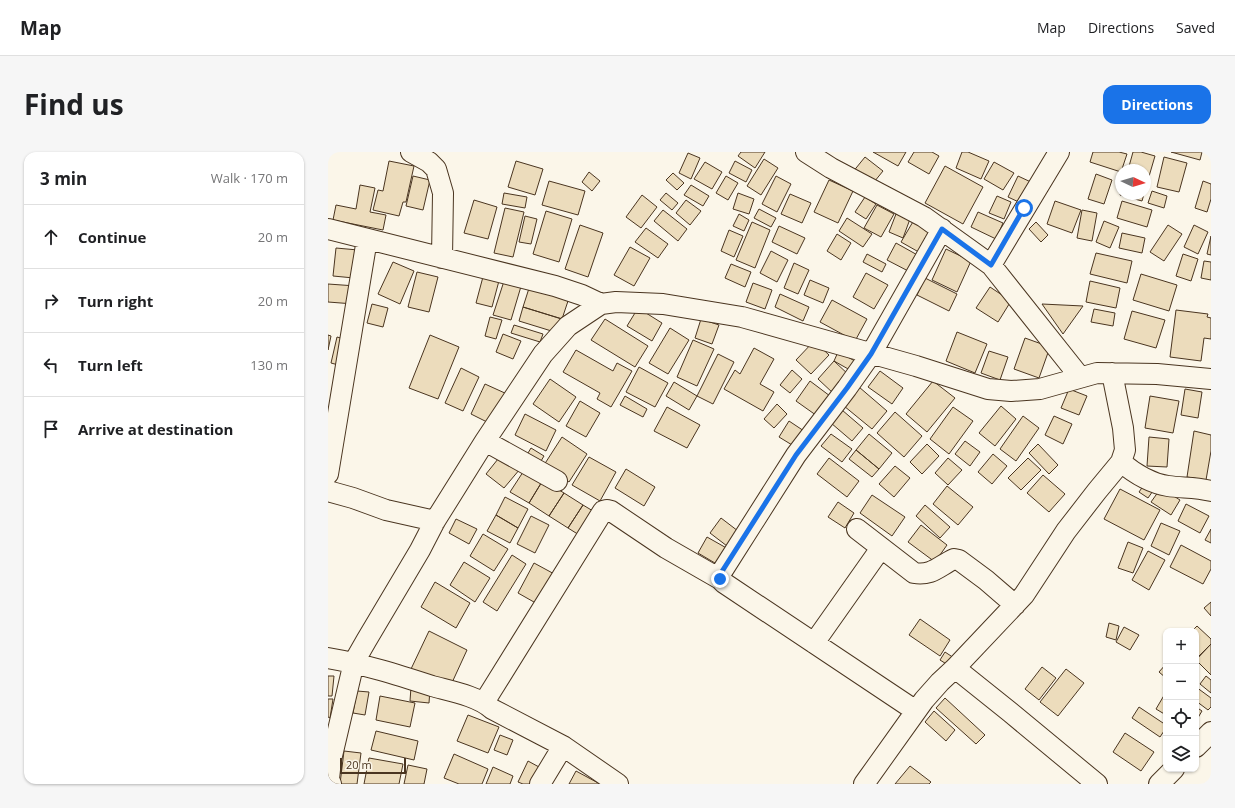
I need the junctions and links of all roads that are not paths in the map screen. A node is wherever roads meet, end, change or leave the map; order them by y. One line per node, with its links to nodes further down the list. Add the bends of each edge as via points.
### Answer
1 (411, 152): 7 (street, via 436,169 443,193)
2 (806, 152): 5 (street)
3 (1059, 152): 8 (street)
4 (328, 229): 6 (street)
5 (942, 229): 8 (street); 10 (street)
6 (367, 239): 7 (street); 16 (street)
7 (442, 258): 9 (street, via 555,286)
8 (991, 265): 12 (street)
9 (601, 304): 10 (street, via 663,304 742,317); 14 (street, via 568,326 547,349)
10 (871, 354): 12 (street, via 988,389 1040,389); 23 (street, via 796,455 721,573)
11 (1112, 373): 12 (street); 13 (street); 15 (street, via 1123,428 1125,450)
12 (1080, 377)
13 (1211, 378)
14 (485, 441): 17 (street); 20 (street)
15 (1121, 462): 19 (street, via 1137,475 1153,482); 24 (street, via 1066,531)
16 (328, 474)
17 (557, 481)
18 (328, 491): 20 (street, via 386,510)
19 (1211, 491)
20 (435, 521): 27 (street)
21 (857, 529): 22 (street)
22 (881, 548): 24 (street, via 914,573 923,575 954,559 959,560); 25 (street)
23 (720, 579): 25 (street); 29 (street, via 666,548 611,511 603,511)
24 (1015, 605): 28 (street)
25 (814, 643): 30 (street)
26 (328, 658): 27 (street)
27 (354, 662): 29 (street); 35 (street, via 331,760)
28 (955, 668): 30 (street); 39 (street)
29 (485, 703): 33 (street)
30 (916, 711): 38 (street)
31 (1211, 732): 32 (street)
32 (1199, 744)
33 (563, 746): 36 (street); 37 (street)
34 (1171, 772): 40 (street)
35 (331, 784)
36 (540, 784)
37 (618, 784)
38 (864, 784)
39 (1097, 784)
40 (1159, 784)

